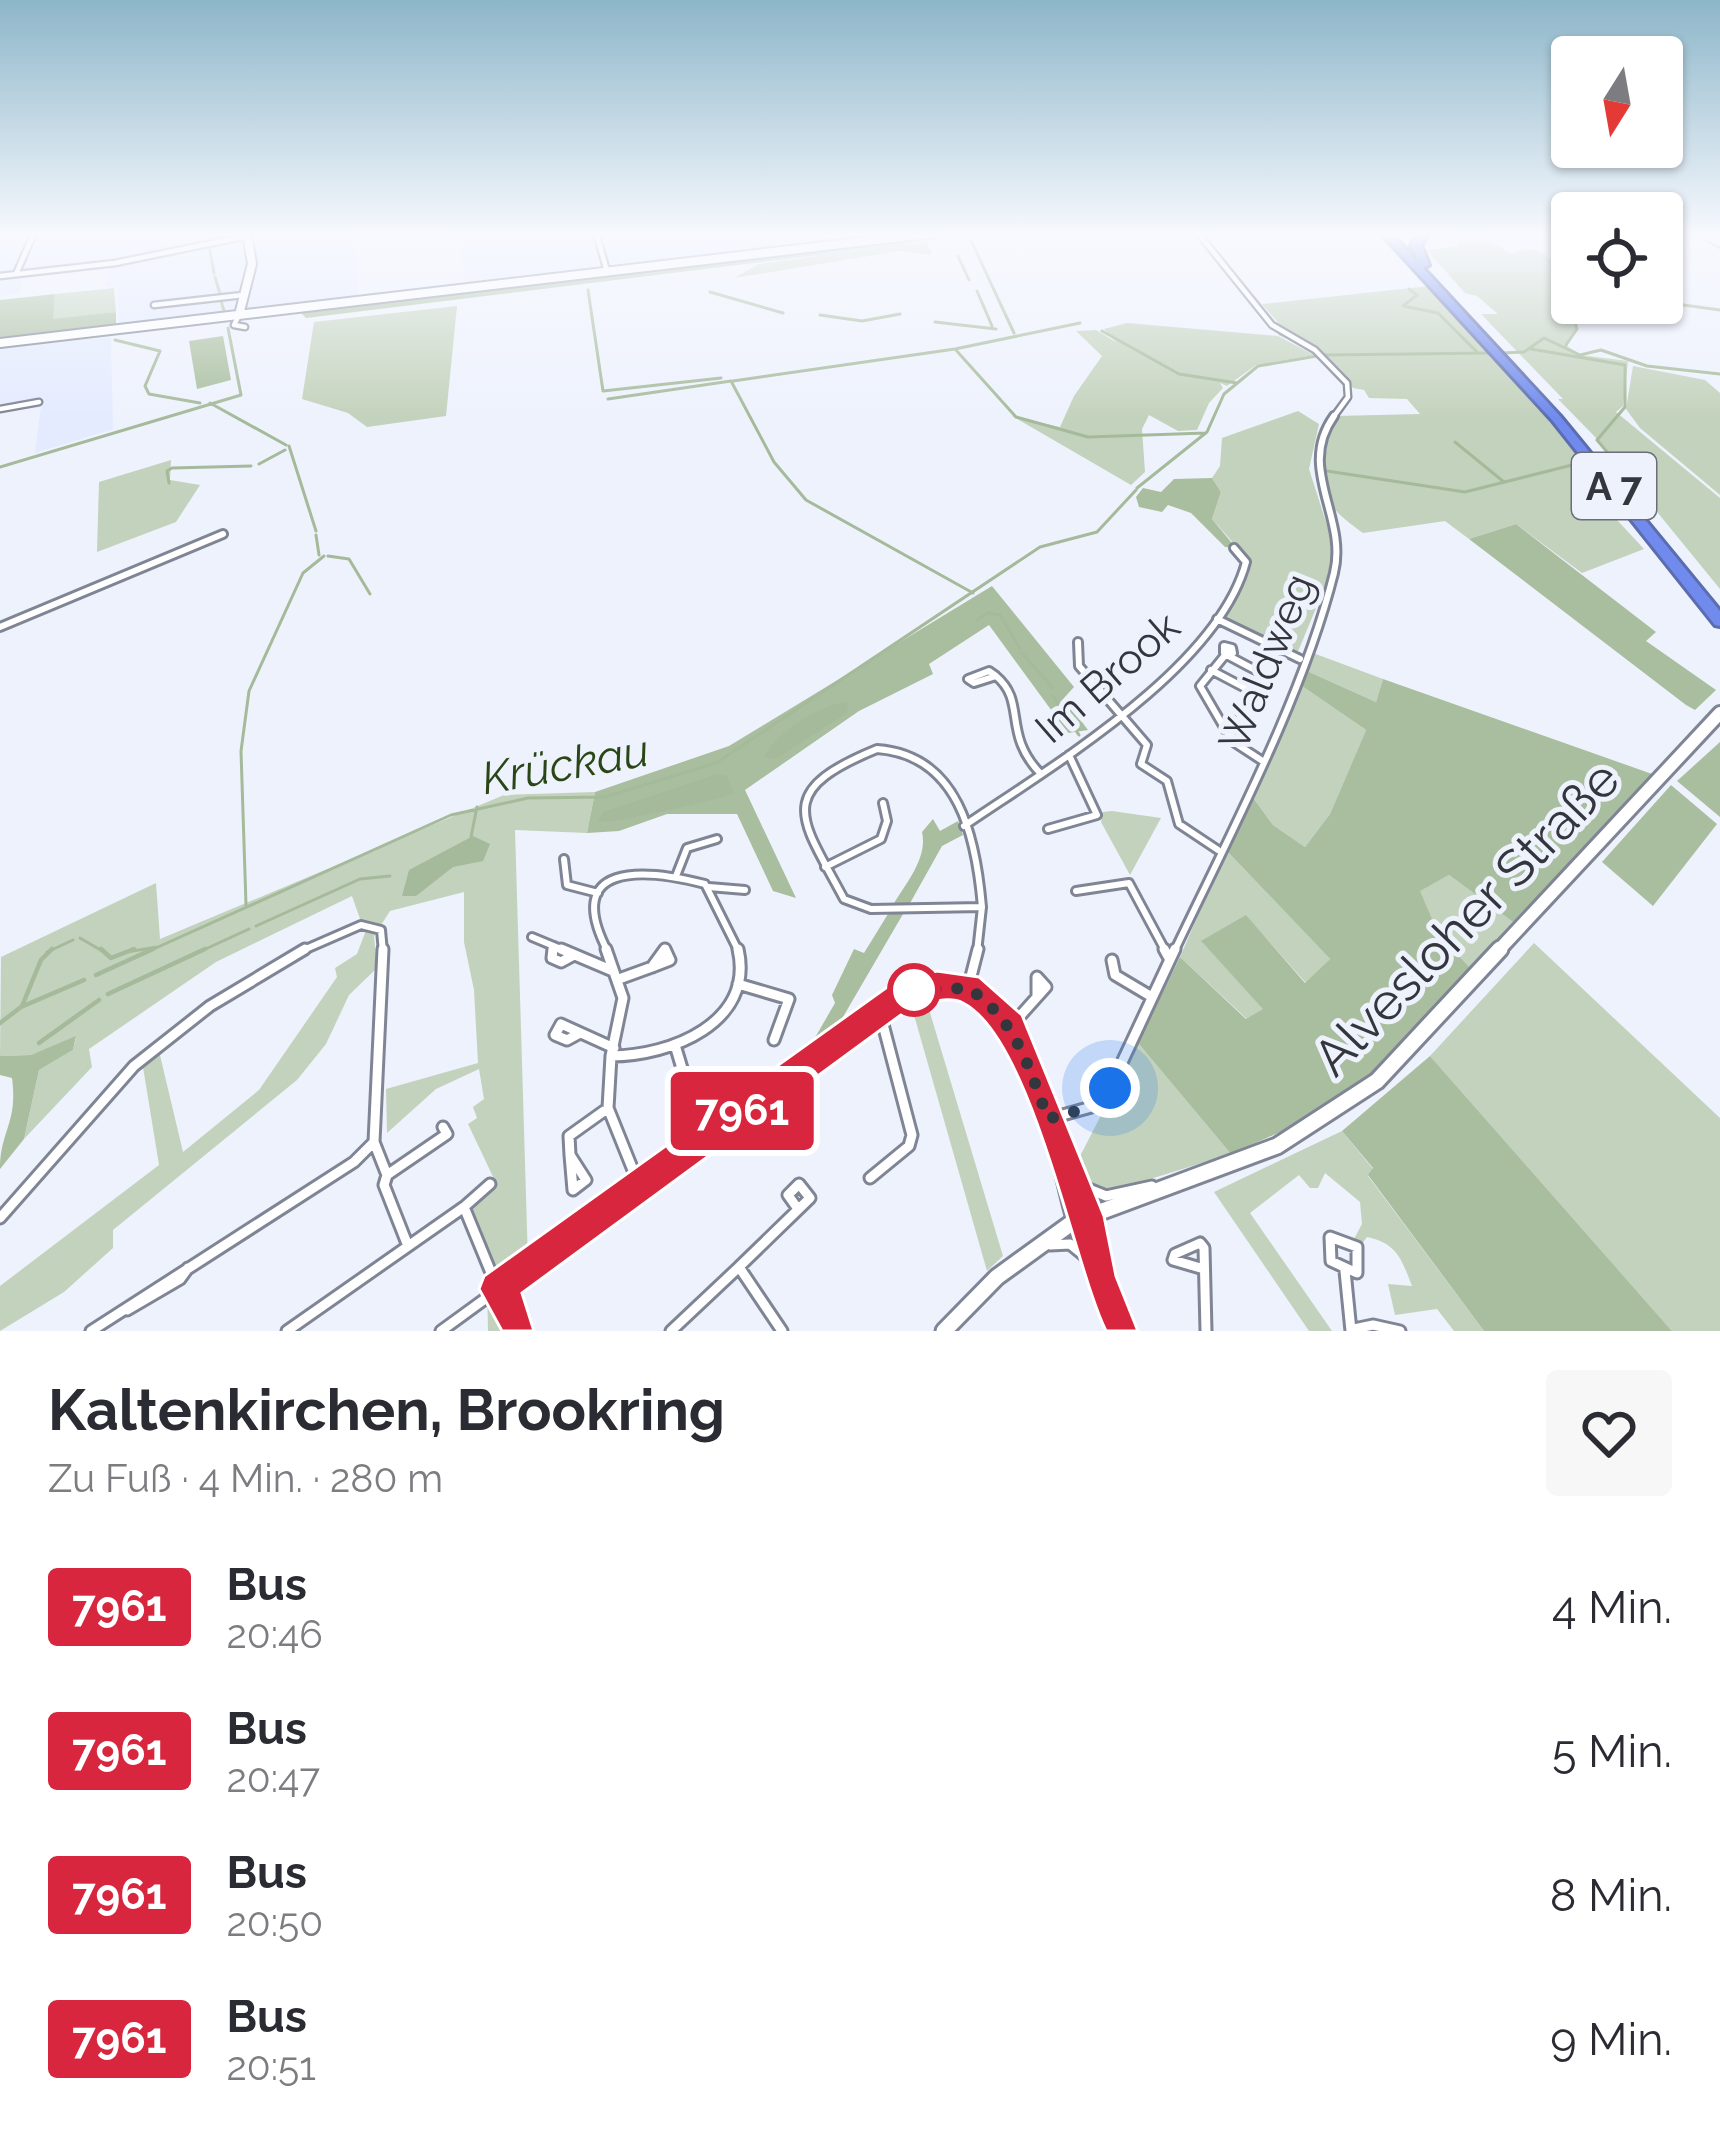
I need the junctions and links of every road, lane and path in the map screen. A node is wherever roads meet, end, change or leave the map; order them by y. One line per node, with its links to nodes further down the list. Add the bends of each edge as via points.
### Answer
1 (237, 295): 7 (street)
2 (246, 295): 8 (main road)
3 (407, 295): 8 (main road)
4 (1248, 295): 21 (street, Waldweg, via 1350,390 1327,422 1314,463 1340,550)
5 (1449, 295): 11 (highway, A 7)
6 (1451, 295): 11 (highway, A 7)
7 (154, 305)
8 (241, 311): 9 (street, via 234,325); 10 (main road)
9 (245, 327)
10 (0, 343)
11 (1504, 353): 16 (highway, A 7); 18 (highway, A 7)
12 (39, 402): 13 (street)
13 (0, 409)
14 (224, 534): 19 (street)
15 (1234, 548): 17 (street, Im Brook, via 1247,573)
16 (1720, 606)
17 (1217, 619): 21 (street); 28 (street, Im Brook)
18 (1720, 621)
19 (0, 628)
20 (1078, 643): 28 (street, via 1079,666)
21 (1300, 659): 32 (street, Waldweg)
22 (1211, 670): 23 (street, via 1225,654); 25 (street); 29 (street, via 1199,686)
23 (1257, 670)
24 (997, 676): 33 (street, via 1016,703 1015,739)
25 (1249, 690)
26 (1242, 713): 29 (street)
27 (1720, 713): 73 (main road, Alvesloher Straße, via 1377,1081 1277,1146)
28 (1118, 715): 31 (street, Im Brook); 38 (street, via 1147,745 1141,764 1167,781 1178,824)
29 (1231, 739): 30 (street); 32 (street)
30 (1224, 754)
31 (1069, 755): 33 (street, Im Brook); 36 (street, via 1097,815)
32 (1261, 760): 38 (street, Waldweg)
33 (1040, 773): 35 (street, Im Brook)
34 (883, 803): 40 (street, via 881,838)
35 (964, 826): 40 (street, via 937,766 895,748 868,753 805,796 802,818); 46 (street)
36 (1048, 829)
37 (718, 839): 41 (street, via 687,848)
38 (1218, 850): 48 (street, Waldweg)
39 (564, 860): 45 (street, via 567,885)
40 (825, 867): 46 (street, via 835,889 858,906)
41 (676, 876): 42 (street); 45 (street, via 633,870)
42 (710, 887): 43 (street); 52 (street, via 740,953)
43 (745, 890)
44 (1076, 891): 48 (street, via 1129,883)
45 (598, 893): 51 (street, via 595,925)
46 (982, 907): 53 (street)
47 (532, 937): 51 (street, via 554,946 552,958 574,955)
48 (1168, 958): 55 (street, Waldweg)
49 (1112, 960): 55 (street, via 1114,975)
50 (651, 968): 51 (street)
51 (618, 976): 61 (street)
52 (738, 985): 59 (street, via 789,999); 60 (street, via 715,1024)
53 (968, 988): 56 (street, via 922,988); 57 (street)
54 (1037, 994): 57 (street)
55 (1151, 997): 64 (street, Waldweg, via 1105,1099)
56 (879, 1011): 70 (street, via 912,1135); 74 (street)
57 (1011, 1026): 64 (street)
58 (580, 1033): 61 (street)
59 (774, 1040)
60 (675, 1045): 61 (street); 62 (street)
61 (613, 1052): 63 (street)
62 (683, 1075)
63 (604, 1111): 67 (street, via 569,1136); 74 (street)
64 (1048, 1119): 68 (street)
65 (443, 1127): 69 (street, via 447,1134)
66 (374, 1142): 69 (street); 77 (street, via 384,938 375,926 361,925 269,972 151,1052); 87 (street)
67 (570, 1154)
68 (1058, 1156): 71 (street); 78 (street)
69 (387, 1175): 79 (street, via 383,1184)
70 (870, 1178)
71 (1074, 1183): 73 (street, via 1106,1196); 78 (street)
72 (490, 1184): 75 (street)
73 (1168, 1184): 78 (main road, Alvesloher Straße)
74 (639, 1185): 85 (street)
75 (464, 1207): 79 (street); 85 (street)
76 (798, 1209): 81 (street)
77 (0, 1218)
78 (1080, 1219): 80 (main road, Alvesloher Straße); 84 (street)
79 (408, 1246): 88 (street)
80 (1030, 1251): 84 (street, via 1070,1244); 93 (main road, Alvesloher Straße)
81 (739, 1267): 91 (street); 92 (street)
82 (1204, 1269): 95 (street)
83 (1345, 1271): 83 (street, via 1328,1262 1330,1237 1357,1247 1361,1268); 86 (street)
84 (1097, 1273): 94 (street)
85 (497, 1289): 89 (street); 90 (street)
86 (1353, 1330): 96 (street)
87 (91, 1331)
88 (286, 1331)
89 (441, 1331)
90 (515, 1331)
91 (671, 1331)
92 (782, 1331)
93 (944, 1331)
94 (1119, 1331)
95 (1206, 1331)
96 (1400, 1331)

